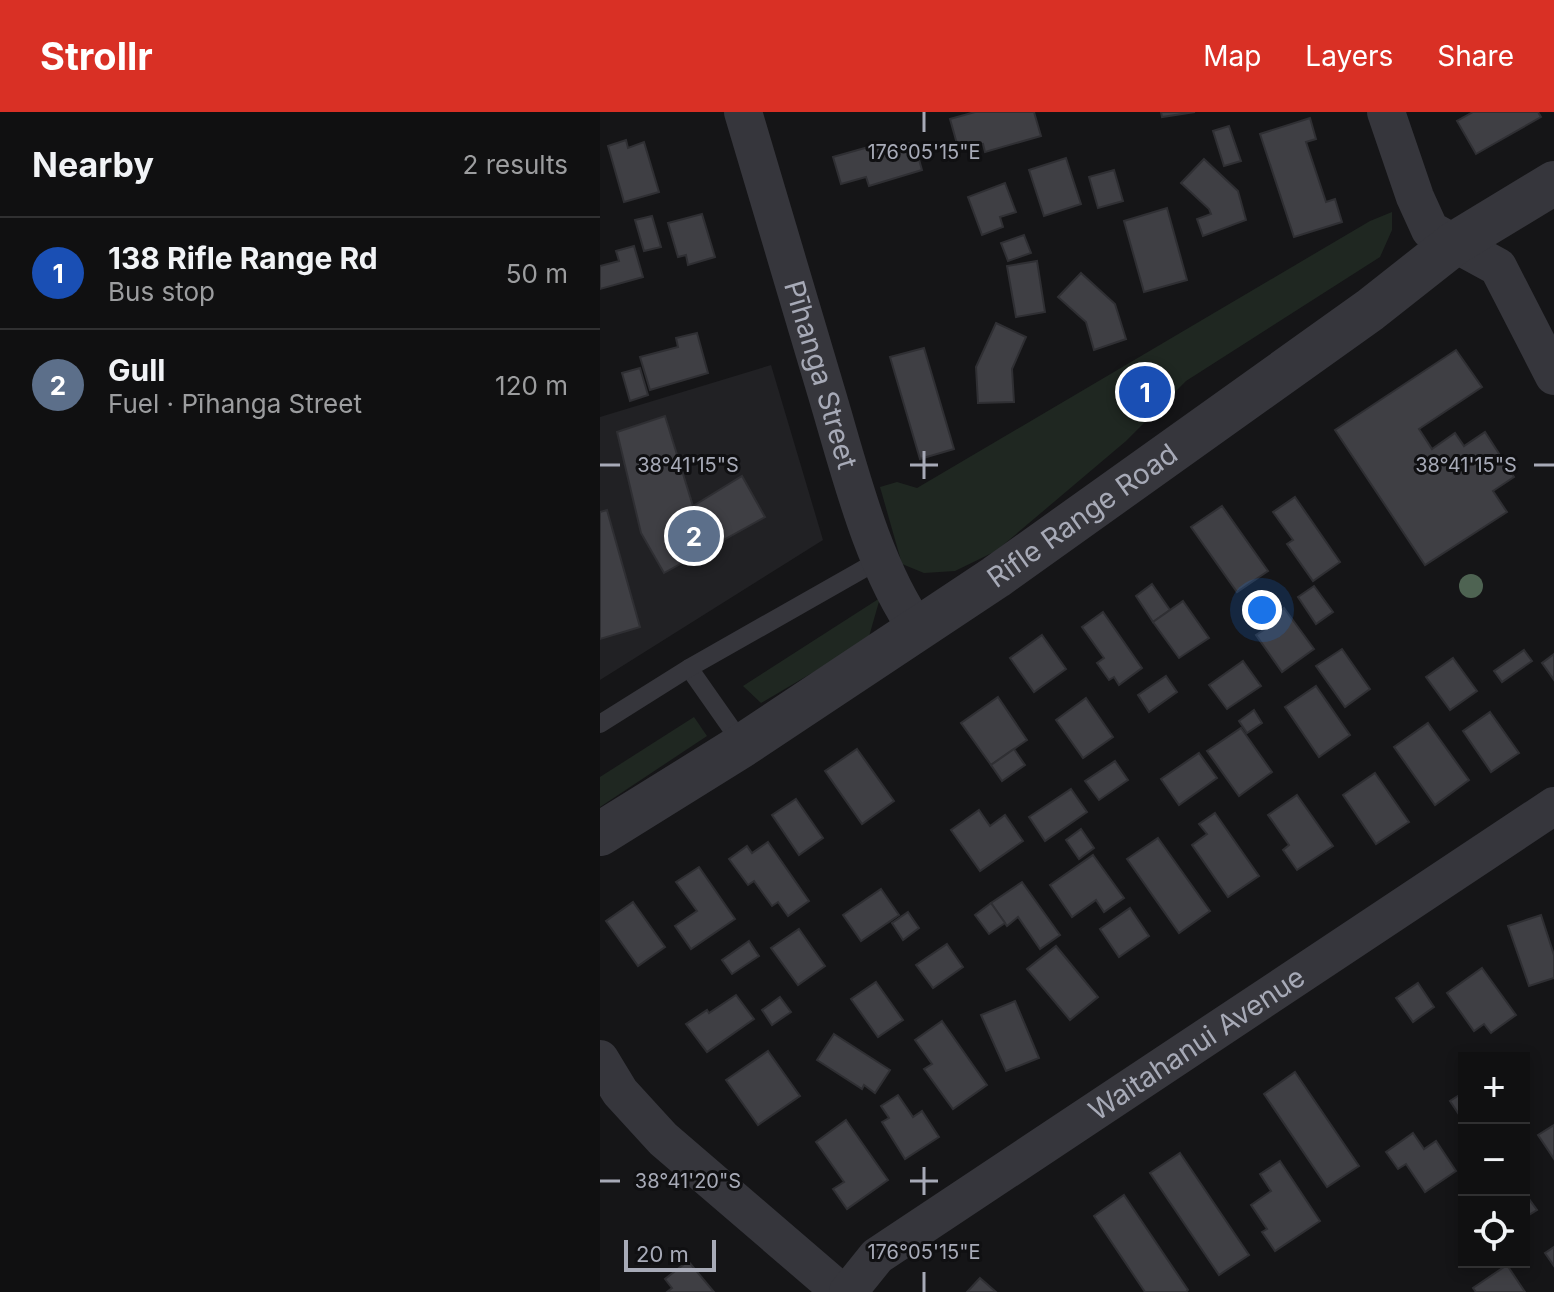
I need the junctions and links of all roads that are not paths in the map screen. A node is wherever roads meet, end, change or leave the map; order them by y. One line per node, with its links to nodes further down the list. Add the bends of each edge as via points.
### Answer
1 (743, 112): 6 (street, Pīhanga Street)
2 (1386, 112): 4 (street, via 1430,230)
3 (1554, 183): 4 (street, Rifle Range Road)
4 (1455, 243): 5 (street, via 1498,267); 7 (street, Rifle Range Road, via 1370,310)
5 (1554, 376)
6 (881, 559): 7 (street, Pīhanga Street); 8 (lane)
7 (918, 630): 10 (street, Rifle Range Road)
8 (689, 668): 9 (lane); 10 (lane)
9 (600, 724)
10 (743, 745): 12 (street, Rifle Range Road)
11 (1554, 806): 15 (street, Waitahanui Avenue, via 877,1256)
12 (600, 834)
13 (600, 1059): 14 (street, via 620,1092 663,1139)
14 (841, 1292)
15 (848, 1292)

